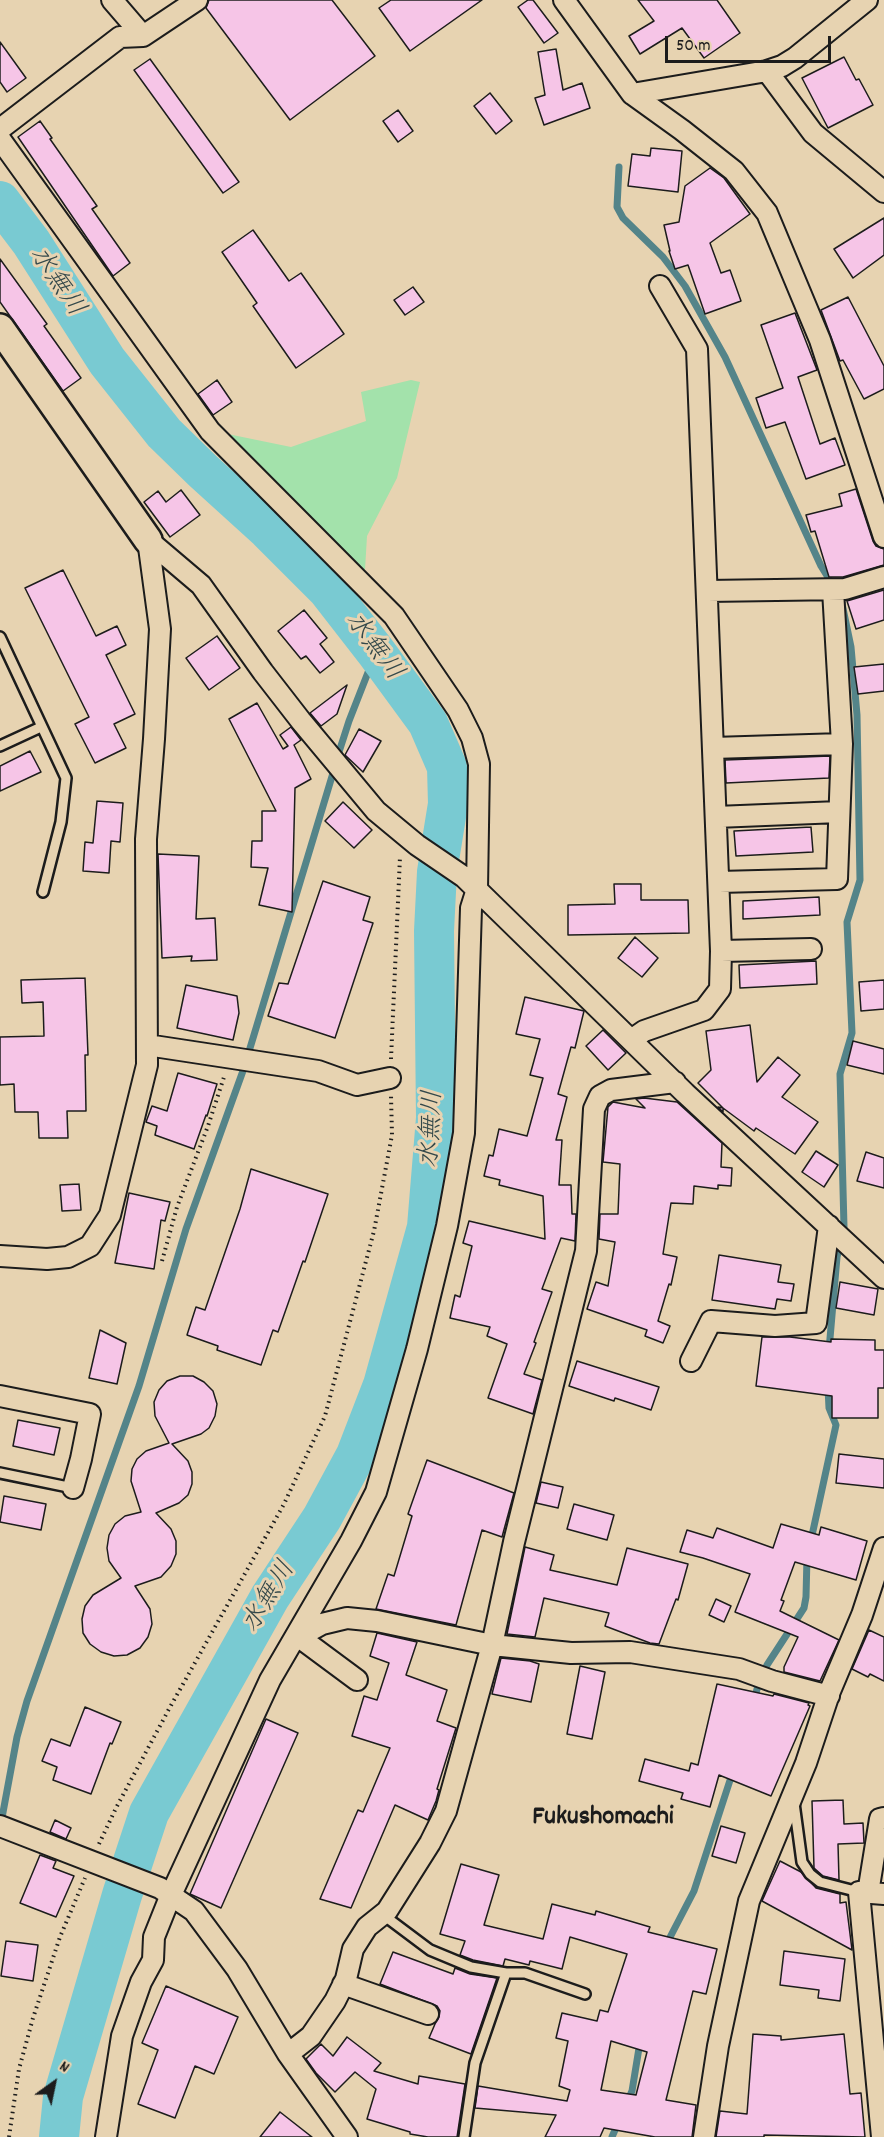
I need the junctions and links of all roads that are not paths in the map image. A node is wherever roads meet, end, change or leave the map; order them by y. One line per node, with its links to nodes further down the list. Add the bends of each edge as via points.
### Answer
1 (112, 0): 5 (street)
2 (197, 0): 5 (street)
3 (564, 0): 7 (street)
4 (867, 0): 6 (street, via 795,58)
5 (143, 36): 8 (street, via 120,37)
6 (767, 71): 7 (street); 10 (street, via 813,133)
7 (632, 94): 13 (street, via 734,171 767,213 820,340)
8 (0, 129)
9 (0, 139): 26 (street, via 210,431 394,616 447,691 471,738 479,764)
10 (884, 192)
11 (660, 286): 17 (street, via 697,349)
12 (0, 328): 14 (street)
13 (884, 537)
14 (148, 540): 26 (street, via 201,585 263,672 376,811); 31 (street, via 160,629 146,839)
15 (884, 577): 16 (street)
16 (833, 590): 17 (street); 20 (street)
17 (707, 591): 22 (street)
18 (0, 636): 19 (lane)
19 (41, 727): 21 (lane); 27 (lane, via 66,778 61,822)
20 (842, 744): 22 (street); 23 (street)
21 (0, 746)
22 (713, 748): 24 (street)
23 (839, 812): 24 (street); 25 (street, via 837,879)
24 (716, 817): 25 (street)
25 (718, 882): 29 (street)
26 (470, 883): 30 (street); 42 (street, via 464,1133 439,1259 375,1492)
27 (43, 892)
28 (811, 949): 29 (street)
29 (721, 951): 30 (street, via 720,989 704,1010 644,1031)
30 (631, 1040): 33 (street)
31 (147, 1045): 32 (street, via 318,1071 357,1085); 35 (street, via 147,1065 110,1215 100,1233 90,1246 68,1257)
32 (390, 1078)
33 (675, 1082): 34 (street); 43 (street, via 611,1090 600,1096 594,1109 586,1251)
34 (829, 1226): 36 (street); 37 (street, via 816,1323 775,1326 711,1321)
35 (0, 1256)
36 (884, 1278)
37 (691, 1361)
38 (0, 1396): 40 (street, via 90,1414)
39 (0, 1473): 40 (lane)
40 (73, 1488)
41 (884, 1548): 45 (street, via 862,1615)
42 (296, 1639): 43 (street, via 322,1624 346,1618); 44 (street); 49 (street, via 270,1680)
43 (492, 1645): 45 (street, via 571,1653 630,1652 739,1668); 51 (street, via 446,1811 430,1843)
44 (357, 1680)
45 (828, 1696): 46 (street)
46 (792, 1794): 50 (lane, via 802,1862 810,1874 820,1882); 60 (street, via 749,1901 718,2046)
47 (884, 1818): 50 (street, via 880,1819 878,1829)
48 (7, 1829): 49 (street)
49 (165, 1893): 56 (street, via 195,1911 237,1970); 57 (street, via 154,1937 153,1960 122,2036)
50 (870, 1893): 61 (street, via 866,1947)
51 (382, 1914): 52 (lane, via 430,1950 471,1967); 53 (street, via 367,1927 353,1949)
52 (506, 1973): 54 (lane, via 525,1973); 59 (lane, via 475,2063)
53 (343, 1984): 55 (street); 56 (street, via 311,2036)
54 (585, 1994)
55 (428, 2014)
56 (288, 2054): 58 (street)
57 (106, 2137)
58 (347, 2137)
59 (464, 2137)
60 (704, 2137)
61 (882, 2137)

